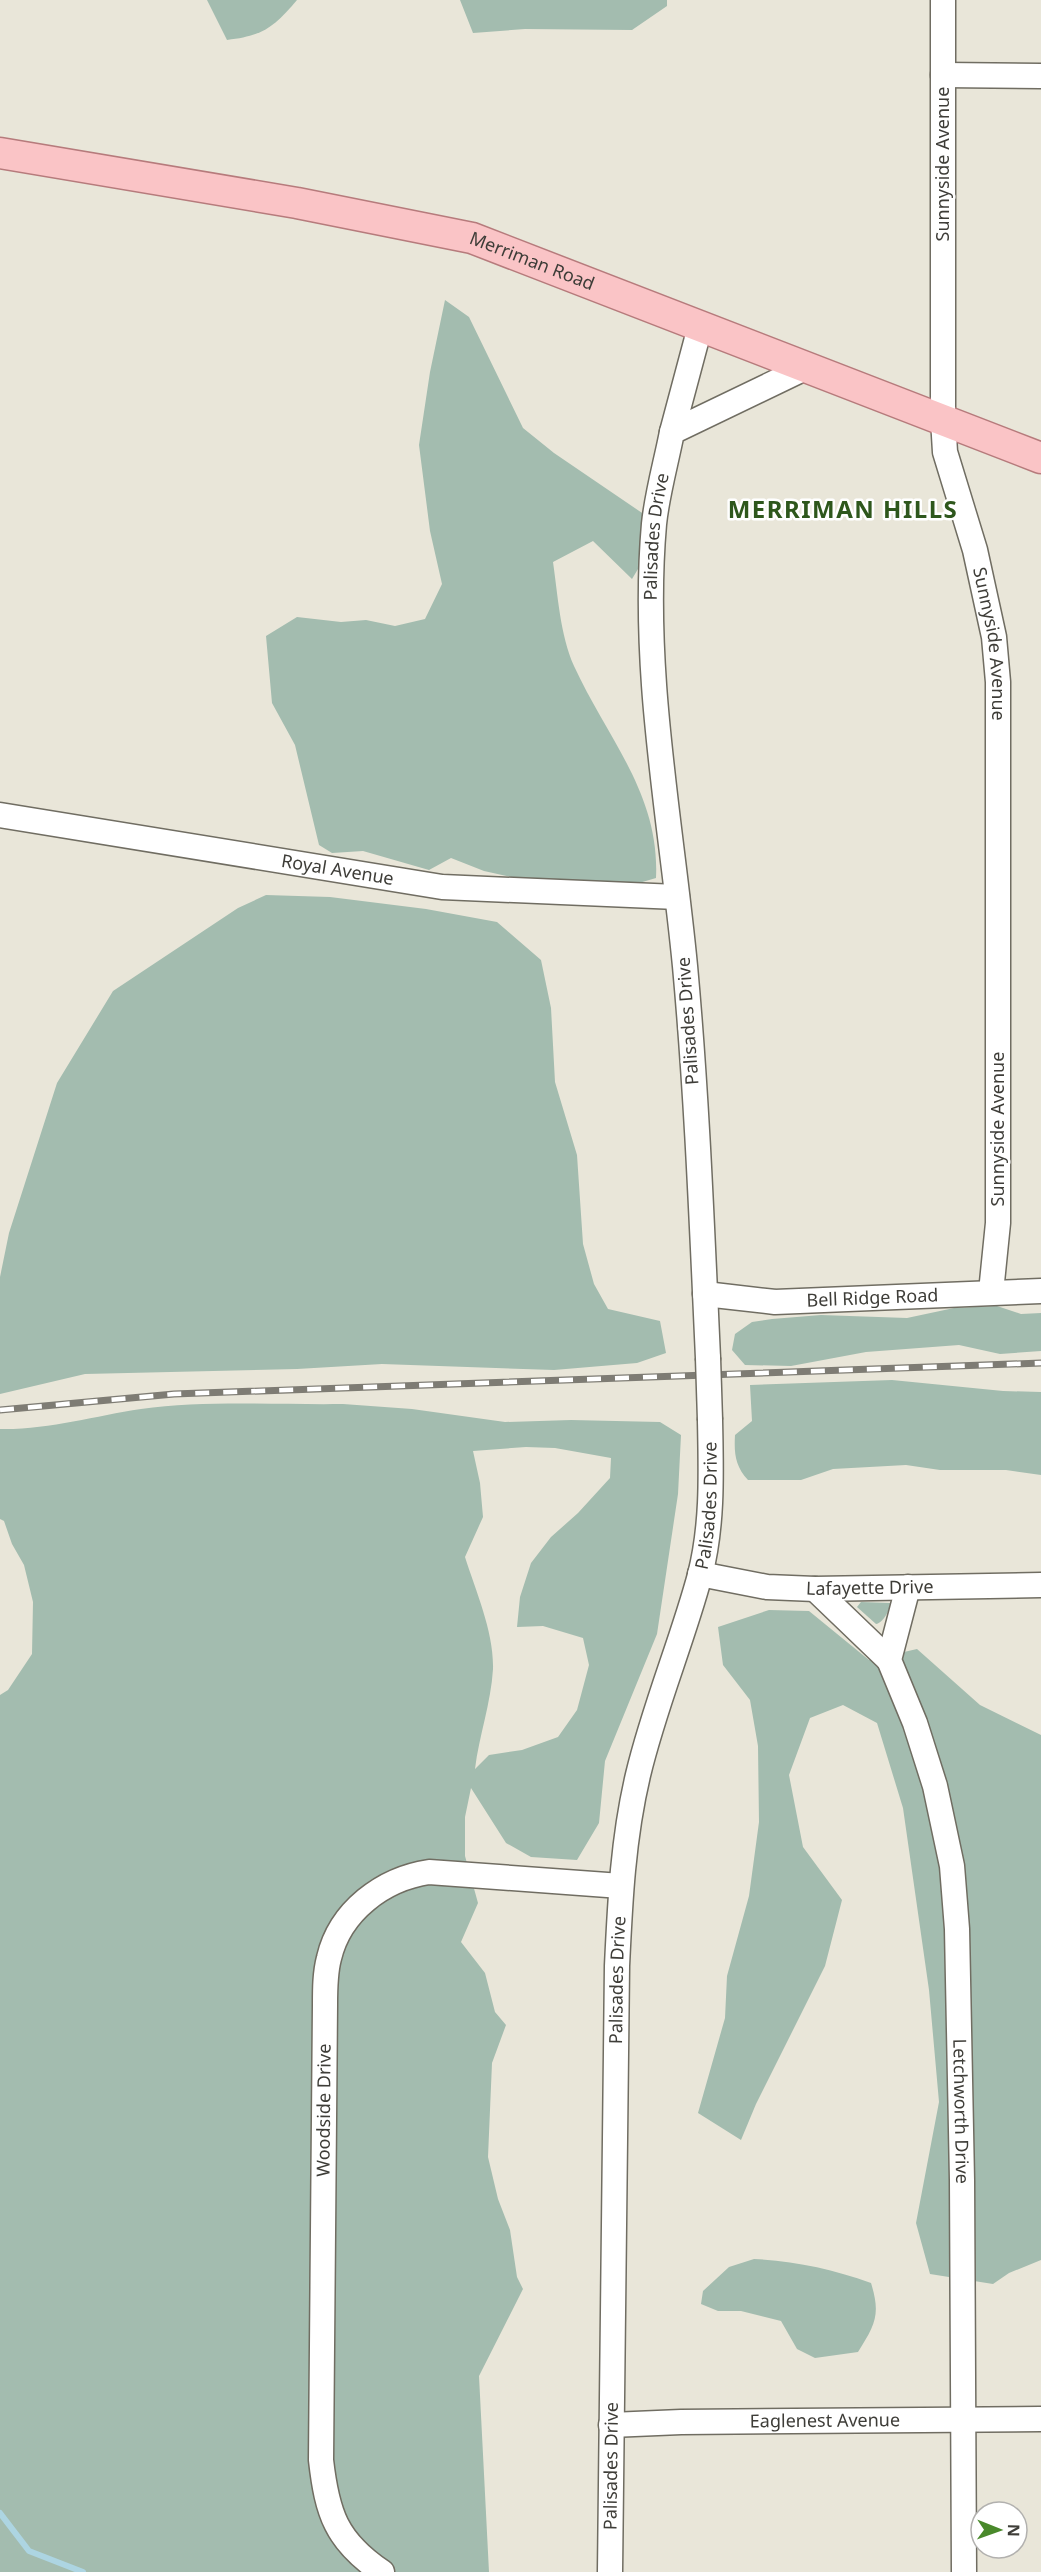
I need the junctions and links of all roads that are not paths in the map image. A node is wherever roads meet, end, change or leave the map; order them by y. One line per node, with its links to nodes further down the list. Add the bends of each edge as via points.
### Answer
1 (943, 0): 2 (street, Sunnyside Avenue)
2 (943, 75): 3 (street); 7 (street, Sunnyside Avenue)
3 (1041, 76)
4 (0, 153): 5 (main road, Merriman Road, via 297,203 472,238)
5 (700, 327): 6 (main road, Merriman Road); 8 (street, Palisades Drive)
6 (805, 368): 7 (main road, Merriman Road); 8 (street)
7 (943, 419): 9 (main road, Merriman Road); 13 (street, Sunnyside Avenue, via 952,482 975,550 994,637 998,682 998,1223)
8 (672, 432): 11 (street, Palisades Drive, via 655,521 651,642)
9 (1041, 458)
10 (0, 815): 11 (street, Royal Avenue, via 442,887)
11 (676, 897): 14 (street, Palisades Drive, via 697,1131)
12 (1041, 1291): 13 (street, Bell Ridge Road)
13 (991, 1292): 14 (street, Bell Ridge Road, via 776,1302)
14 (705, 1294): 15 (street, Palisades Drive, bridge, via 712,1493)
15 (700, 1574): 18 (street, Lafayette Drive, via 767,1587); 20 (street, Palisades Drive, via 646,1741 629,1818)
16 (1041, 1585): 17 (street, Lafayette Drive)
17 (908, 1587): 18 (street, Lafayette Drive); 19 (street)
18 (815, 1589): 19 (street, Letchworth Drive)
19 (889, 1660): 22 (street, Letchworth Drive, via 935,1786 952,1866 958,1960)
20 (621, 1886): 23 (street, Palisades Drive); 24 (street, Woodside Drive, via 441,1873 414,1875 366,1899 334,1942 326,1973 325,2005 321,2460 324,2491 335,2523 363,2559)
21 (1041, 2419): 22 (street, Eaglenest Avenue)
22 (963, 2420): 23 (street, Eaglenest Avenue); 26 (street, Letchworth Drive)
23 (611, 2426): 25 (street, Palisades Drive)
24 (382, 2572)
25 (610, 2572)
26 (964, 2572)

